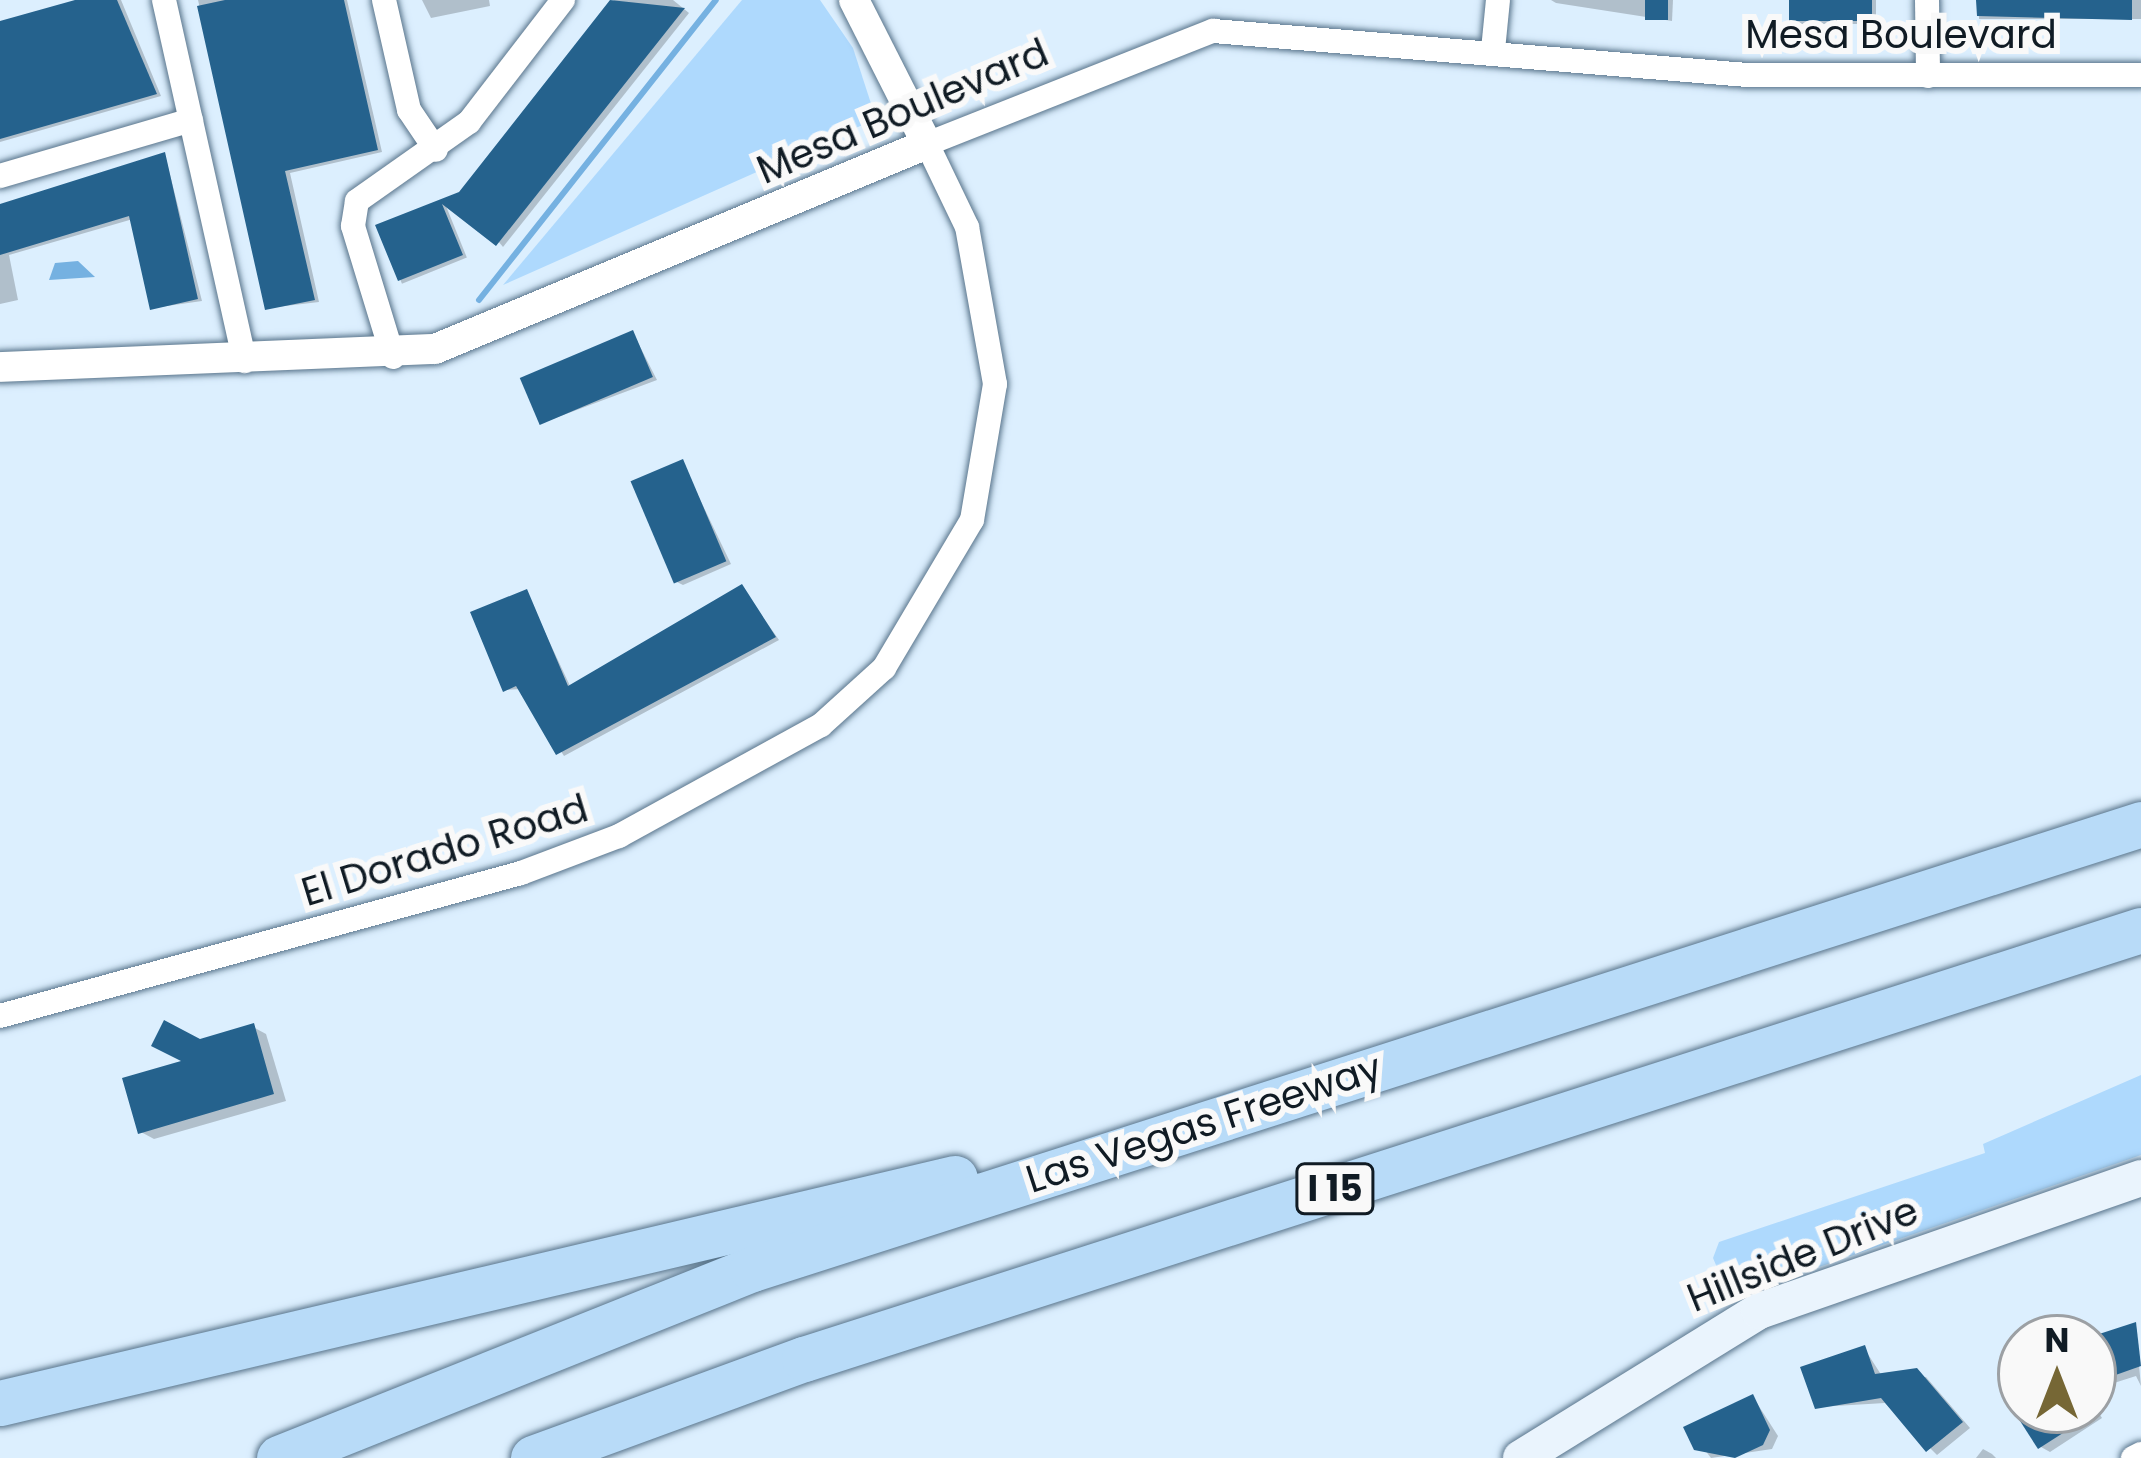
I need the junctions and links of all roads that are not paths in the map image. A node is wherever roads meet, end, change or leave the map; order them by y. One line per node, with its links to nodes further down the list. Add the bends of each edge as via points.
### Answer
1 (164, 0): 10 (street)
2 (384, 0): 12 (street, via 410,110)
3 (563, 0): 12 (street)
4 (854, 0): 11 (street)
5 (1498, 0): 7 (street)
6 (1928, 0): 9 (street)
7 (1493, 50): 9 (street, Mesa Boulevard, via 1747,75); 11 (street, Mesa Boulevard, via 1213,31)
8 (2141, 75): 9 (street, Mesa Boulevard)
9 (1928, 76)
10 (191, 120): 13 (street); 15 (street)
11 (927, 144): 14 (street, Mesa Boulevard, via 479,335); 19 (street, El Dorado Road, via 989,306 989,458 949,574 884,668 821,725 619,836 521,873)
12 (436, 149): 14 (street, via 357,201 353,226)
13 (0, 176)
14 (394, 358): 15 (street, Mesa Boulevard)
15 (245, 361): 16 (street, Mesa Boulevard)
16 (0, 368)
17 (2141, 824): 20 (highway, Las Vegas Freeway)
18 (2141, 930): 25 (highway, I 15, via 804,1359)
19 (0, 1016)
20 (1160, 1138): 22 (highway, via 811,1206); 24 (highway, Las Vegas Freeway, via 752,1269)
21 (2141, 1178): 26 (main road, Hillside Drive, via 1759,1311)
22 (0, 1403)
23 (2141, 1454): 27 (street)
24 (279, 1458)
25 (533, 1458)
26 (1521, 1458)
27 (2133, 1458)

